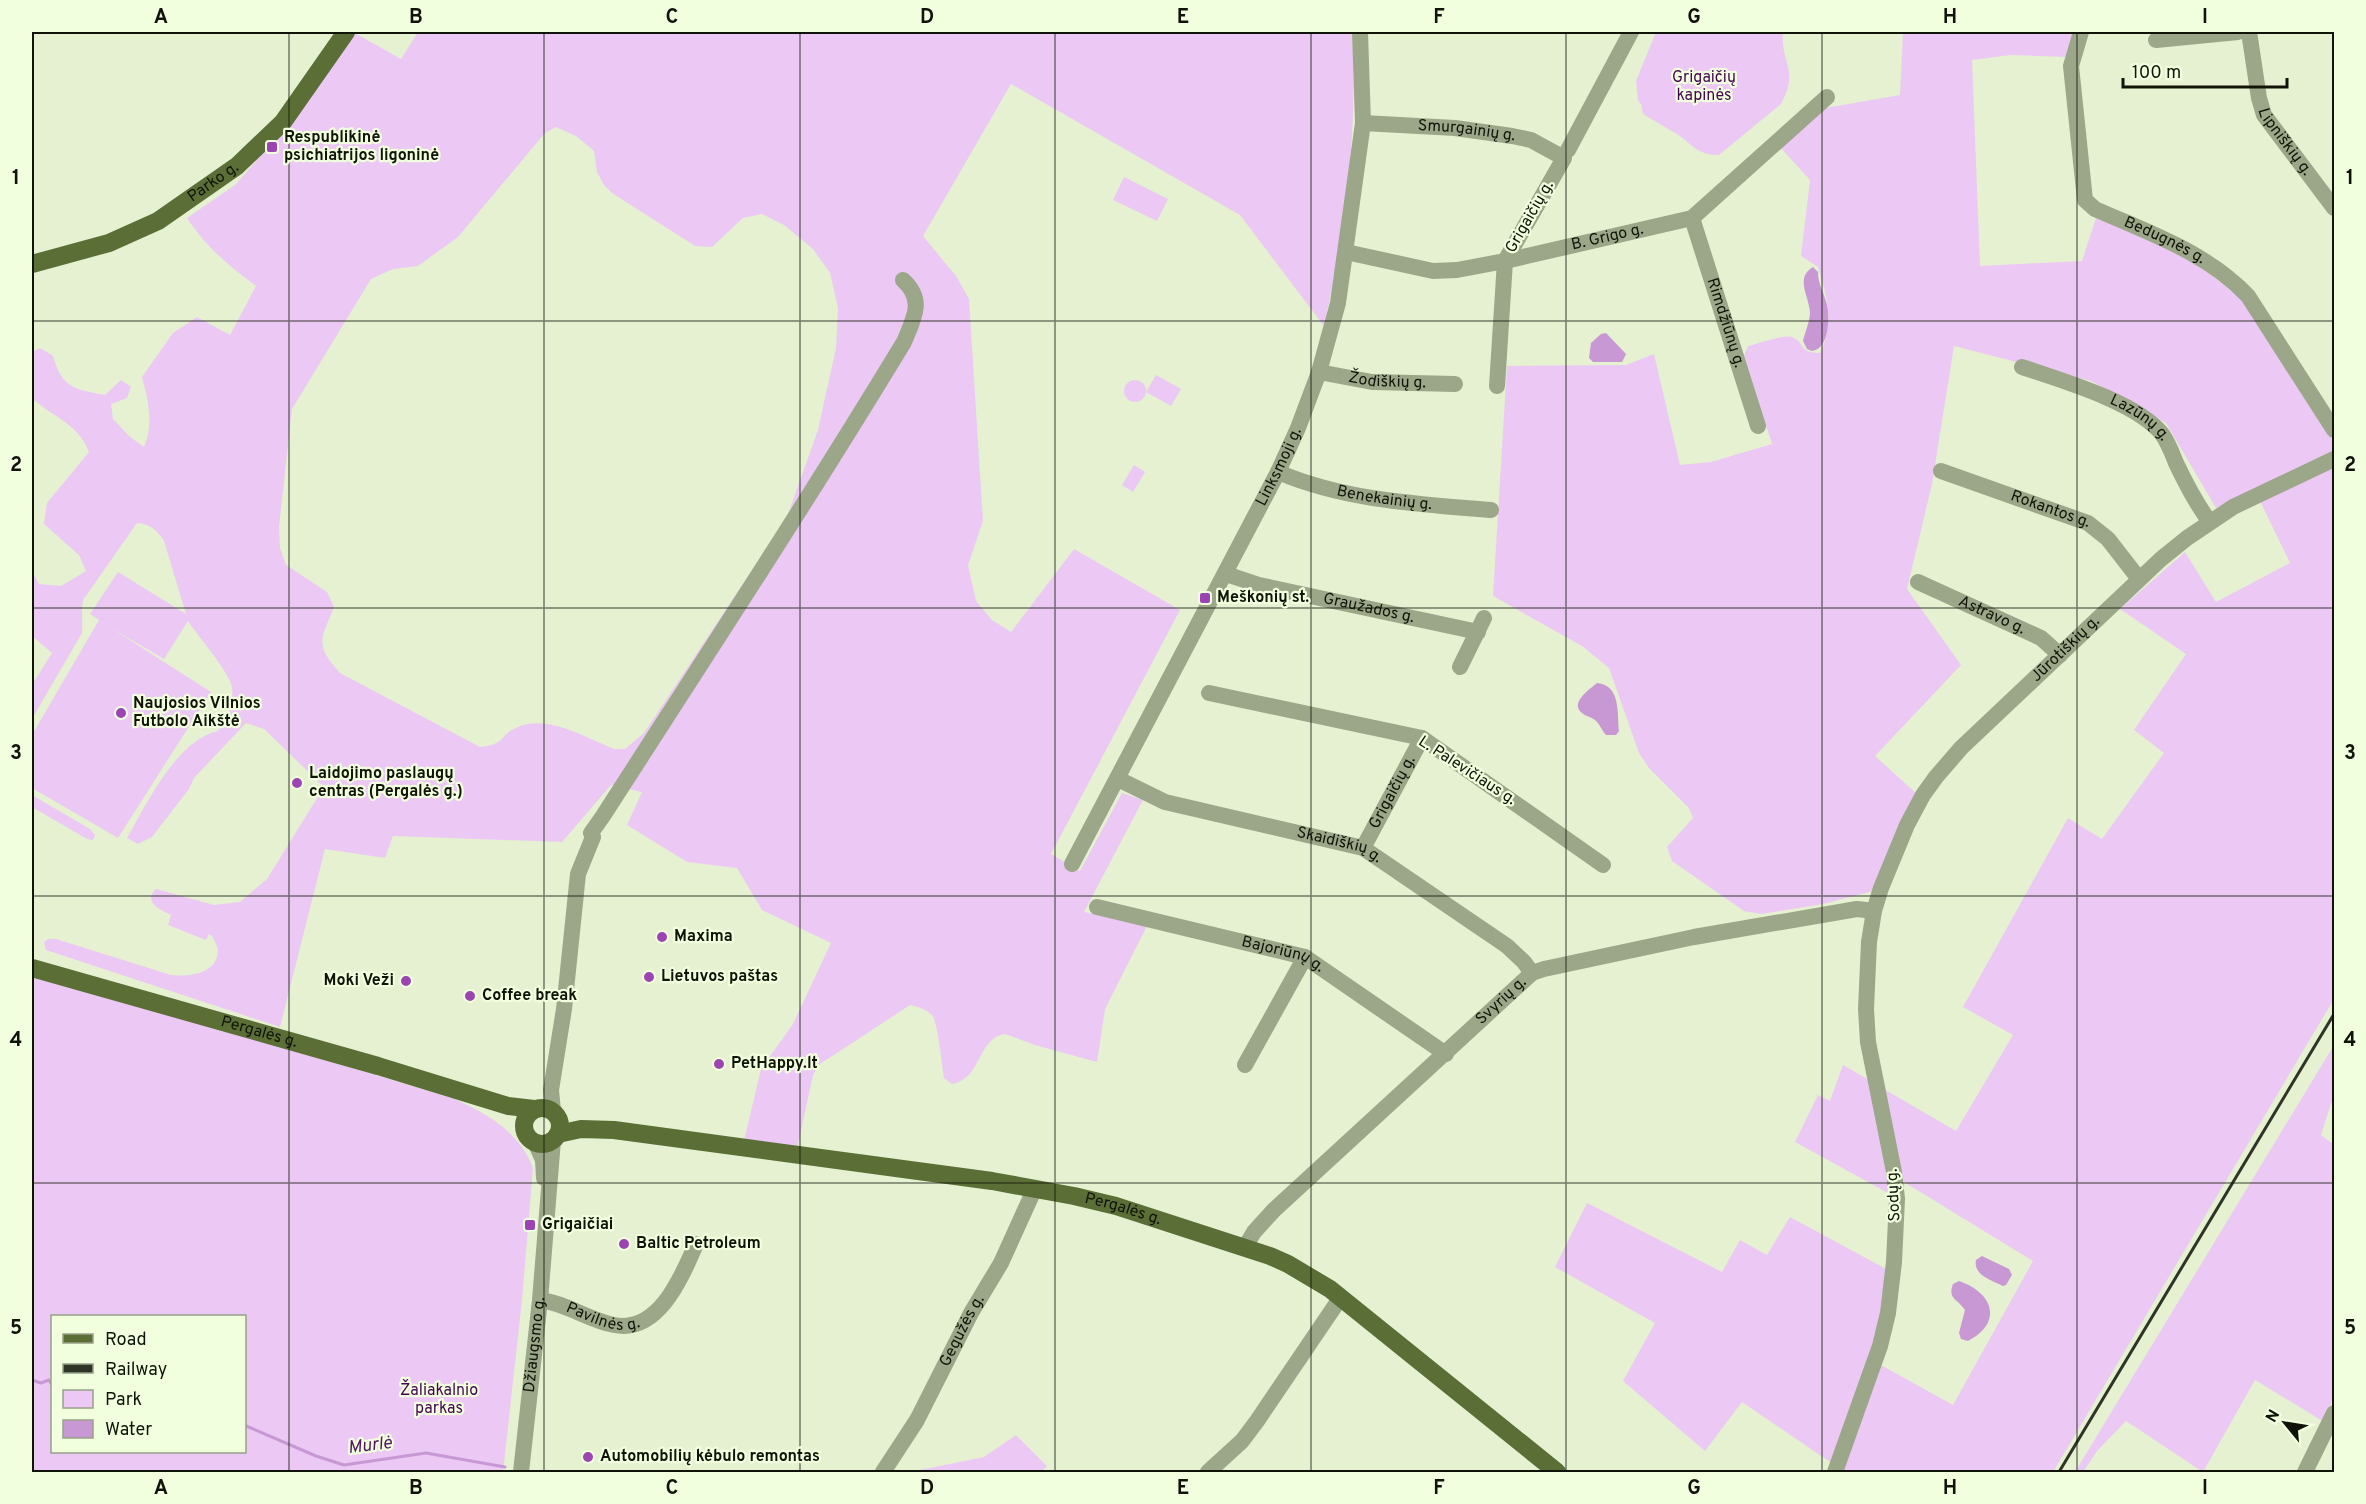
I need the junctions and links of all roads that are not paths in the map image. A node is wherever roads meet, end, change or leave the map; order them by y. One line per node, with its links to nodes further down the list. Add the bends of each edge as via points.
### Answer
1 (346, 32): 15 (main road, Parko g., via 283,122 237,166 158,221 109,243)
2 (1360, 32): 9 (street, Linksmoji g.)
3 (1631, 32): 10 (street, Grigaičių g.)
4 (2081, 32): 22 (street, Bedugnės g., via 2071,66 2085,200 2095,210 2187,250 2232,279 2248,296)
5 (2238, 32): 7 (street)
6 (2249, 32): 11 (street, Lipniškių g., via 2264,115)
7 (2156, 40)
8 (1827, 97): 12 (street, B. Grigo g.)
9 (1363, 123): 10 (street, Smurgainių g., via 1455,128 1512,136); 13 (street, Linksmoji g.)
10 (1566, 154): 14 (street, Grigaičių g.)
11 (2334, 208)
12 (1692, 218): 14 (street, B. Grigo g.); 21 (street, Rimdžiūnų g.)
13 (1346, 252): 14 (street, B. Grigo g., via 1433,271); 18 (street, Linksmoji g., via 1338,303)
14 (1505, 261): 20 (street, Grigaičių g.)
15 (32, 264)
16 (903, 280): 47 (street, via 912,288 916,300 914,318 904,342 817,486 591,833 593,837 578,874 564,1009)
17 (2022, 367): 27 (street, Lazūnų g., via 2088,390 2153,425 2163,435 2188,488)
18 (1319, 372): 19 (street, Žodiškių g., via 1372,382); 25 (street, Linksmoji g.)
19 (1455, 384)
20 (1497, 386)
21 (1758, 426)
22 (2334, 430)
23 (2334, 459): 27 (street, Jūrotiškių g.)
24 (1941, 471): 29 (street, Rokantos g., via 2088,523 2108,539)
25 (1278, 472): 26 (street, Benekainių g., via 1338,493); 28 (street, Linksmoji g.)
26 (1491, 510)
27 (2210, 522): 29 (street, Jūrotiškių g.)
28 (1226, 574): 32 (street, Graužados g., via 1259,585 1481,625); 35 (street, Linksmoji g.)
29 (2139, 579): 31 (street, Jūrotiškių g.)
30 (1918, 582): 31 (street, Astravo g., via 2041,638)
31 (2060, 655): 40 (street, Jūrotiškių g., via 1961,748 1936,777 1907,825)
32 (1460, 667)
33 (1209, 693): 34 (street, L. Palevičiaus g.)
34 (1422, 738): 36 (street, Grigaičių g.); 38 (street, L. Palevičiaus g.)
35 (1118, 779): 36 (street, Skaidiškių g., via 1165,802); 37 (street, Linksmoji g.)
36 (1363, 848): 43 (street, Skaidiškių g., via 1507,946)
37 (1072, 864)
38 (1603, 865)
39 (1096, 907): 41 (street, Bajoriūnų g.)
40 (1874, 911): 43 (street, Svyrių g., via 1857,909 1694,937); 62 (street, Sodų g., via 1866,973 1868,1042 1894,1172 1894,1262 1880,1346)
41 (1305, 957): 44 (street, Bajoriūnų g.); 45 (street)
42 (32, 968): 46 (main road, Pergalės g.)
43 (1532, 973): 44 (street, Svyrių g.)
44 (1441, 1059): 53 (street, Svyrių g., via 1274,1210)
45 (1245, 1065)
46 (486, 1099): 47 (main road, Pergalės g.); 48 (main road, Pergalės g.)
47 (546, 1111): 48 (main road, via 527,1116); 49 (main road, Pergalės g.); 50 (main road, via 561,1124)
48 (524, 1126): 50 (main road, via 527,1136)
49 (614, 1130): 50 (main road, Pergalės g., via 581,1129); 51 (main road, Pergalės g.)
50 (549, 1139): 55 (street, Džiaugsmo g., via 553,1161)
51 (1035, 1188): 53 (main road, Pergalės g., via 1116,1206); 59 (street, Gegužės g., via 1000,1263 916,1420)
52 (696, 1244): 55 (street, Pavilnės g., via 673,1290 644,1321 615,1326)
53 (1245, 1247): 54 (main road, Pergalės g., via 1288,1264)
54 (1341, 1297): 60 (street, via 1257,1422); 61 (main road, Pergalės g.)
55 (540, 1300): 58 (street, Džiaugsmo g.)
56 (2334, 1413): 57 (street)
57 (2309, 1471)
58 (521, 1473)
59 (883, 1473)
60 (1208, 1473)
61 (1557, 1473)
62 (1835, 1473)

